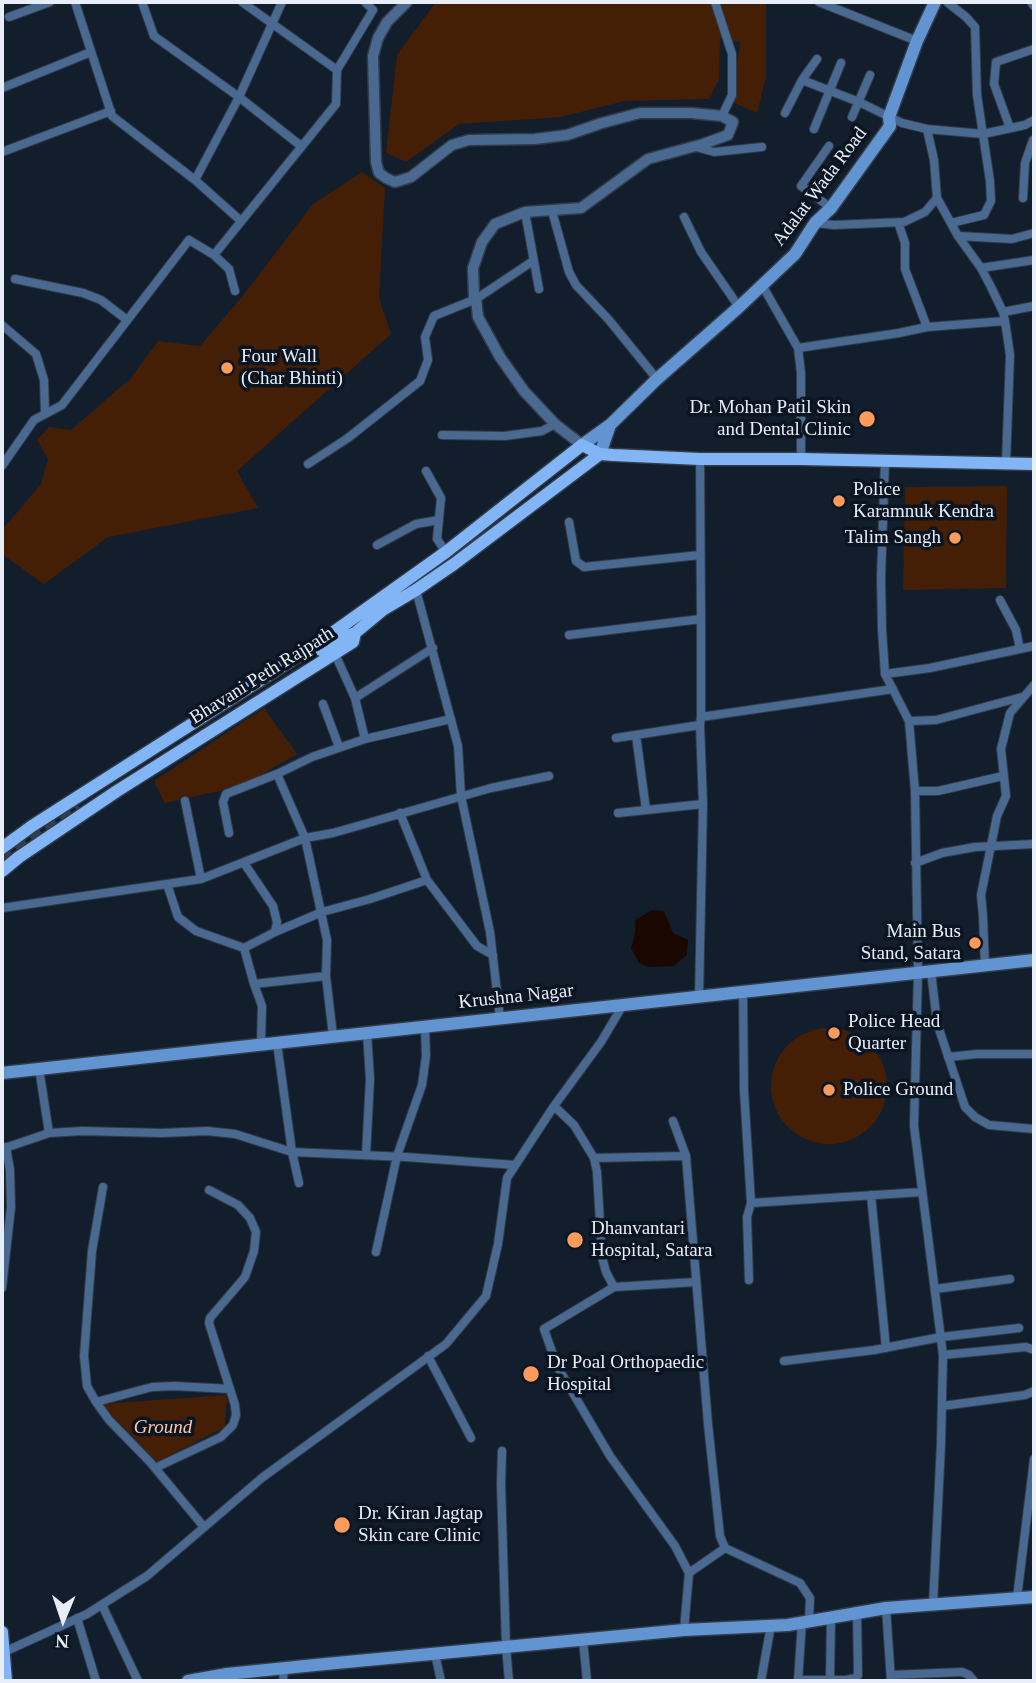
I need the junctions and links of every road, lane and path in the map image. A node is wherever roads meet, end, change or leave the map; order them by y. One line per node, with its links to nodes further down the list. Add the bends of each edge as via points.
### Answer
1 (50, 2): 15 (street)
2 (75, 2): 20 (street)
3 (142, 2): 28 (street, via 153,36)
4 (242, 2): 17 (street)
5 (282, 2): 17 (street)
6 (365, 2): 14 (street)
7 (407, 2): 16 (street)
8 (715, 2): 32 (street, via 732,54 732,95)
9 (819, 2): 18 (street)
10 (947, 2): 40 (street, via 975,27)
11 (1031, 2): 13 (street)
12 (932, 4): 18 (main road, Adalat Wada Road)
13 (1034, 6)
14 (373, 10): 16 (street); 23 (street)
15 (9, 17)
16 (387, 22): 32 (street, via 373,56 376,162 379,173 396,182 411,177 452,145 469,140 566,135 640,113)
17 (272, 24): 23 (street); 28 (street)
18 (917, 41): 34 (main road, Adalat Wada Road)
19 (1034, 49): 37 (street, via 996,62 994,84)
20 (91, 52): 26 (street); 30 (street)
21 (817, 59): 25 (street)
22 (841, 63): 27 (street)
23 (337, 70): 42 (street, via 335,104)
24 (870, 75): 29 (street)
25 (802, 80): 27 (street); 31 (street)
26 (2, 88)
27 (830, 91): 29 (street); 38 (street)
28 (239, 97): 42 (street); 47 (street)
29 (859, 102): 33 (street); 34 (street)
30 (111, 111): 46 (street); 47 (street)
31 (785, 113)
32 (722, 116): 43 (street, via 733,122 729,135)
33 (852, 117)
34 (890, 117): 39 (street); 50 (main road, Adalat Wada Road, via 890,126)
35 (1034, 120): 36 (street)
36 (1025, 125): 37 (street); 41 (street)
37 (1010, 128): 40 (street)
38 (814, 129)
39 (927, 129): 40 (street); 48 (street)
40 (983, 134): 57 (street, via 991,201 984,215)
41 (1034, 141): 49 (street, via 1025,163)
42 (301, 146): 54 (street)
43 (693, 146): 45 (street, via 714,152); 51 (street, via 648,159 582,208)
44 (829, 146): 50 (street, via 801,186)
45 (762, 147)
46 (2, 152)
47 (195, 180): 54 (street)
48 (937, 198): 55 (street, via 925,212); 57 (street)
49 (1023, 198)
50 (831, 208): 56 (main road, Adalat Wada Road)
51 (552, 211): 52 (street); 77 (street, via 576,285)
52 (525, 212): 62 (street); 68 (street, via 495,224 482,242 472,268)
53 (684, 217): 70 (street)
54 (241, 220): 60 (street)
55 (898, 222): 56 (street); 75 (street, via 905,243 905,269)
56 (816, 223): 65 (main road, Adalat Wada Road, via 794,254)
57 (951, 223): 59 (street)
58 (1034, 233): 59 (street, via 1012,239)
59 (958, 236): 63 (street)
60 (214, 254): 67 (street, via 229,269); 72 (street, via 189,240)
61 (1034, 260): 63 (street)
62 (533, 261): 66 (street); 68 (street)
63 (981, 268): 71 (street)
64 (15, 279): 72 (street, via 83,293)
65 (762, 285): 70 (main road, Adalat Wada Road); 76 (street)
66 (539, 289)
67 (235, 291)
68 (476, 299): 79 (street, via 478,317 500,357); 88 (street, via 434,316 425,337 428,360 420,381)
69 (1034, 306): 71 (street)
70 (738, 307): 77 (main road, Adalat Wada Road)
71 (1003, 312): 73 (street)
72 (127, 320): 78 (street, via 62,405)
73 (1005, 321): 75 (street); 87 (street, via 1010,355)
74 (2, 325): 78 (street, via 36,354 44,380)
75 (927, 327): 76 (street)
76 (798, 348): 85 (street)
77 (657, 379): 80 (main road, Adalat Wada Road)
78 (45, 414): 90 (street, via 34,420)
79 (555, 424): 81 (street, via 542,431 505,436); 82 (street)
80 (610, 425): 82 (main road); 83 (main road, Adalat Wada Road)
81 (442, 435)
82 (582, 445): 83 (main road); 95 (main road)
83 (600, 454): 84 (main road); 97 (main road, Bhavani Peth Rajpath)
84 (700, 459): 85 (main road); 96 (street)
85 (801, 459): 86 (main road)
86 (885, 461): 87 (main road); 106 (street, via 881,578)
87 (1006, 463): 89 (main road)
88 (308, 464)
89 (1034, 464)
90 (2, 466)
91 (426, 471): 92 (street, via 441,498)
92 (439, 520): 94 (street, via 416,524); 95 (street, via 437,539)
93 (569, 522): 96 (street, via 576,561 584,567)
94 (377, 545)
95 (446, 552): 134 (main road, via 317,644)
96 (700, 555): 99 (street)
97 (416, 590): 100 (main road, Bhavani Peth Rajpath); 103 (street)
98 (1000, 600): 104 (street)
99 (701, 619): 101 (street); 113 (street)
100 (355, 633): 105 (main road, Bhavani Peth Rajpath, via 353,642); 126 (main road, via 330,644)
101 (569, 635)
102 (1034, 646): 104 (street)
103 (433, 648): 110 (street); 112 (street)
104 (1020, 649): 106 (street)
105 (335, 654): 110 (street); 137 (main road, Bhavani Peth Rajpath, via 117,790)
106 (885, 674): 108 (street)
107 (1034, 685): 109 (street)
108 (893, 689): 113 (street); 114 (street)
109 (1023, 697): 114 (street, via 936,720); 121 (street, via 1010,713 1002,749)
110 (355, 698): 117 (street)
111 (323, 704): 118 (street)
112 (451, 719): 117 (street); 123 (street)
113 (701, 721): 115 (street); 125 (street)
114 (909, 721): 122 (street)
115 (636, 735): 116 (street); 127 (street)
116 (616, 738)
117 (365, 739): 118 (street)
118 (339, 747): 119 (street)
119 (277, 774): 130 (street, via 226,794 223,802); 131 (street)
120 (549, 776): 123 (street)
121 (1003, 776): 122 (street, via 938,791); 133 (street, via 1006,796)
122 (915, 791): 136 (street)
123 (461, 796): 128 (street); 145 (street)
124 (185, 801): 138 (street)
125 (703, 804): 127 (street); 152 (street)
126 (79, 807)
127 (646, 810): 129 (street)
128 (400, 813): 131 (street); 139 (street)
129 (618, 813)
130 (229, 833)
131 (305, 838): 135 (street); 142 (street)
132 (1034, 844): 133 (street)
133 (990, 846): 136 (street, via 942,853); 147 (street, via 981,895)
134 (2, 848)
135 (244, 863): 138 (street); 143 (street, via 274,906)
136 (915, 863): 148 (street)
137 (2, 870)
138 (201, 879): 140 (street)
139 (427, 880): 142 (street); 145 (street, via 477,946)
140 (167, 884): 141 (street); 144 (street, via 178,917 196,931)
141 (2, 908)
142 (322, 912): 143 (street); 149 (street)
143 (275, 932): 144 (street)
144 (244, 948): 150 (street)
145 (492, 955): 154 (street)
146 (1034, 960): 147 (main road, Krushna Nagar)
147 (985, 965): 148 (main road, Krushna Nagar)
148 (925, 972): 151 (main road, Krushna Nagar); 161 (street); 178 (street, via 914,1126)
149 (326, 976): 150 (street); 157 (street)
150 (254, 984): 159 (street, via 262,1006)
151 (743, 992): 152 (main road, Krushna Nagar); 180 (street)
152 (699, 998): 153 (main road, Krushna Nagar)
153 (623, 1005): 154 (main road, Krushna Nagar); 164 (street)
154 (500, 1018): 155 (main road, Krushna Nagar)
155 (425, 1027): 156 (main road, Krushna Nagar); 171 (street, via 422,1085)
156 (367, 1033): 157 (main road, Krushna Nagar); 170 (street)
157 (333, 1037): 158 (main road, Krushna Nagar)
158 (277, 1043): 159 (main road, Krushna Nagar); 169 (street)
159 (261, 1044): 162 (main road, Krushna Nagar)
160 (1034, 1054): 161 (street)
161 (948, 1057): 166 (street, via 965,1107 975,1117 989,1125)
162 (39, 1069): 163 (main road, Krushna Nagar); 167 (street)
163 (2, 1073)
164 (554, 1106): 173 (street, via 574,1125); 174 (street)
165 (673, 1121): 172 (street)
166 (1034, 1129)
167 (49, 1133): 168 (street); 169 (street, via 207,1131 235,1134)
168 (4, 1148): 186 (street, via 11,1207)
169 (292, 1152): 170 (street); 175 (street)
170 (366, 1155): 171 (street)
171 (397, 1156): 174 (street); 181 (street)
172 (686, 1156): 173 (street); 184 (street)
173 (594, 1158): 185 (street, via 601,1257)
174 (515, 1165): 193 (street, via 507,1178 486,1296 446,1344)
175 (299, 1183)
176 (103, 1186): 197 (street, via 92,1251 84,1356 87,1386)
177 (209, 1190): 195 (street, via 238,1205 256,1232 245,1277 209,1323)
178 (922, 1192): 179 (street); 187 (street)
179 (871, 1195): 180 (street); 190 (street)
180 (751, 1203): 183 (street, via 747,1217)
181 (376, 1252)
182 (1010, 1279): 187 (street)
183 (749, 1280)
184 (696, 1282): 185 (street); 205 (street, via 720,1536)
185 (614, 1287): 206 (street, via 544,1329 557,1366 610,1456 675,1546)
186 (2, 1288)
187 (935, 1289): 189 (street)
188 (1019, 1328): 189 (street)
189 (942, 1337): 190 (street); 192 (street)
190 (886, 1348): 194 (street)
191 (1034, 1350): 192 (street)
192 (943, 1355): 198 (street)
193 (428, 1356): 199 (street); 203 (street, via 262,1477)
194 (784, 1361)
195 (230, 1390): 197 (street, via 152,1387); 202 (street, via 236,1415 233,1425 221,1437)
196 (1034, 1391): 198 (street)
197 (96, 1402): 202 (street)
198 (942, 1406): 210 (street)
199 (471, 1438)
200 (502, 1451): 220 (street)
201 (1034, 1459): 204 (street)
202 (155, 1468): 203 (street)
203 (204, 1527): 209 (street, via 147,1576)
204 (1029, 1538): 208 (street)
205 (725, 1548): 206 (street); 215 (street, via 800,1583 810,1598)
206 (689, 1573): 217 (street)
207 (1034, 1597): 208 (main road)
208 (1017, 1598): 210 (main road)
209 (103, 1605): 214 (street); 230 (street)
210 (933, 1605): 211 (main road)
211 (886, 1608): 212 (main road); 226 (street)
212 (857, 1613): 213 (main road); 227 (street, via 858,1675)
213 (831, 1617): 215 (main road); 227 (street)
214 (77, 1618): 221 (street); 229 (street)
215 (805, 1621): 216 (main road); 236 (street)
216 (771, 1625): 217 (main road); 235 (street)
217 (684, 1630): 219 (main road)
218 (2, 1632): 221 (main road)
219 (583, 1640): 220 (main road); 234 (street)
220 (506, 1647): 222 (main road); 233 (street)
221 (3, 1653): 228 (main road)
222 (435, 1654): 223 (main road); 232 (street)
223 (283, 1675): 225 (main road)
224 (927, 1677): 226 (street); 237 (street, via 962,1672)
225 (227, 1678): 231 (main road)
226 (891, 1678)
227 (830, 1680): 236 (street)
228 (6, 1681)
229 (96, 1681)
230 (138, 1681)
231 (188, 1681)
232 (442, 1681)
233 (509, 1681)
234 (587, 1681)
235 (761, 1681)
236 (798, 1681)
237 (974, 1681)

